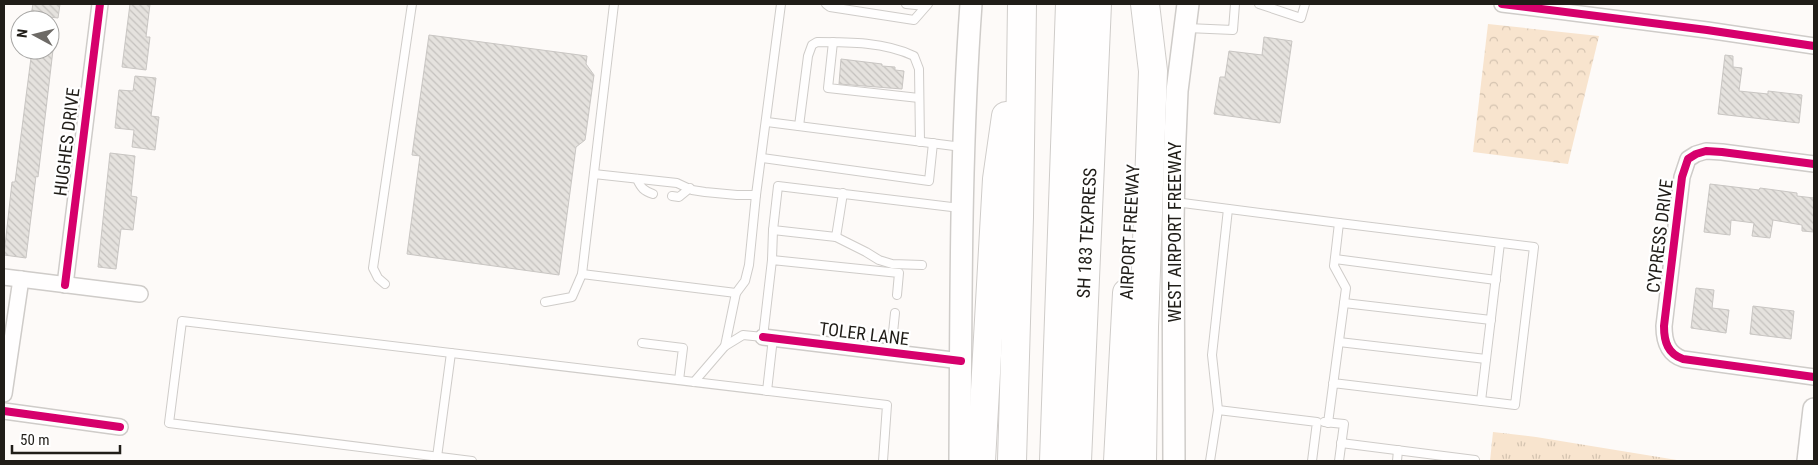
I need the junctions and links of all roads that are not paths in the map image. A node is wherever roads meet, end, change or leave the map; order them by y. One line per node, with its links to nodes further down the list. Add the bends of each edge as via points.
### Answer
1 (100, 4): 51 (street, HUGHES DRIVE)
2 (412, 4): 50 (lane, via 373,268)
3 (614, 4): 29 (lane)
4 (781, 4): 22 (lane)
5 (826, 4): 16 (lane, via 914,20)
6 (906, 4): 16 (lane)
7 (971, 4): 26 (main road)
8 (1070, 4): 88 (highway, SH 183 TEXPRESS)
9 (1097, 4): 89 (highway, SH 183 TEXPRESS)
10 (1143, 4): 90 (highway, AIRPORT FREEWAY); 91 (highway, via 1153,71)
11 (1188, 4): 18 (main road, WEST AIRPORT FREEWAY)
12 (1235, 4): 18 (lane, via 1233,30)
13 (1260, 4): 14 (lane, via 1301,18)
14 (1305, 4)
15 (1502, 4): 20 (street)
16 (926, 5)
17 (1022, 8): 86 (highway, via 997,179); 87 (highway)
18 (1185, 28): 36 (main road, WEST AIRPORT FREEWAY, via 1177,91)
19 (834, 42): 21 (lane, via 854,42 904,51 914,56 919,69); 21 (lane, via 828,88); 23 (lane, via 812,45)
20 (1814, 46)
21 (919, 98): 24 (lane)
22 (767, 122): 23 (lane); 27 (lane)
23 (799, 126): 24 (lane)
24 (920, 142): 25 (lane)
25 (933, 144): 26 (lane); 27 (lane, via 929,181)
26 (964, 148): 37 (main road)
27 (762, 158): 34 (lane)
28 (1814, 164): 67 (street, CYPRESS DRIVE, via 1706,151 1688,159 1682,176 1664,326 1666,345 1672,354 1683,359)
29 (594, 174): 30 (lane); 46 (lane)
30 (637, 178): 31 (lane, via 677,183); 33 (lane, via 640,187)
31 (690, 188): 34 (lane); 35 (lane, via 679,197)
32 (843, 193): 37 (lane); 40 (lane, via 778,186); 41 (lane)
33 (653, 194)
34 (756, 195): 52 (lane, via 749,264 745,281)
35 (672, 196)
36 (1173, 202): 38 (lane); 92 (main road, WEST AIRPORT FREEWAY)
37 (962, 208): 66 (main road)
38 (1228, 209): 39 (lane); 75 (lane, via 1212,355)
39 (1339, 224): 42 (lane); 43 (lane)
40 (773, 230): 41 (lane); 44 (lane)
41 (836, 237): 45 (lane, via 878,260)
42 (1500, 243): 49 (lane); 73 (lane, via 1534,247 1533,257 1515,405)
43 (1335, 259): 49 (lane); 56 (lane, via 1334,266 1346,288)
44 (772, 260): 54 (lane, via 899,274); 59 (lane)
45 (922, 265)
46 (582, 274): 52 (lane); 55 (lane, via 572,297)
47 (4, 277): 48 (street)
48 (21, 279): 51 (street); 72 (street)
49 (1496, 280): 58 (lane)
50 (385, 284)
51 (65, 285): 53 (street)
52 (736, 293): 62 (lane)
53 (140, 294)
54 (897, 296)
55 (545, 302)
56 (1344, 303): 58 (lane); 60 (lane)
57 (895, 313): 63 (lane)
58 (1491, 320): 65 (lane)
59 (768, 338): 62 (lane, via 743,335); 63 (street, TOLER LANE); 71 (lane)
60 (1339, 342): 65 (lane); 70 (lane)
61 (642, 343): 68 (lane, via 683,348)
62 (725, 346): 69 (lane)
63 (891, 352): 66 (street, TOLER LANE)
64 (451, 353): 68 (lane); 82 (lane); 82 (lane, via 182,321 169,422)
65 (1486, 359): 73 (lane)
66 (961, 360): 85 (main road)
67 (1814, 377)
68 (679, 380): 69 (lane)
69 (694, 382): 71 (lane)
70 (1333, 383): 73 (lane); 78 (lane)
71 (767, 391): 84 (lane, via 887,405)
72 (4, 394)
73 (1481, 401)
74 (1814, 409): 98 (main road)
75 (1218, 410): 77 (lane); 93 (lane)
76 (4, 411): 79 (street)
77 (1317, 422): 78 (lane); 94 (lane)
78 (1328, 423): 80 (lane, via 1344,424)
79 (120, 427)
80 (1341, 443): 81 (lane); 95 (lane)
81 (1398, 450): 96 (lane); 97 (lane)
82 (438, 457): 83 (lane)
83 (472, 461)
84 (882, 461)
85 (960, 461)
86 (981, 461)
87 (1012, 461)
88 (1054, 461)
89 (1077, 461)
90 (1118, 461)
91 (1142, 461)
92 (1174, 461)
93 (1210, 461)
94 (1312, 461)
95 (1339, 461)
96 (1397, 461)
97 (1474, 461)
98 (1808, 461)

